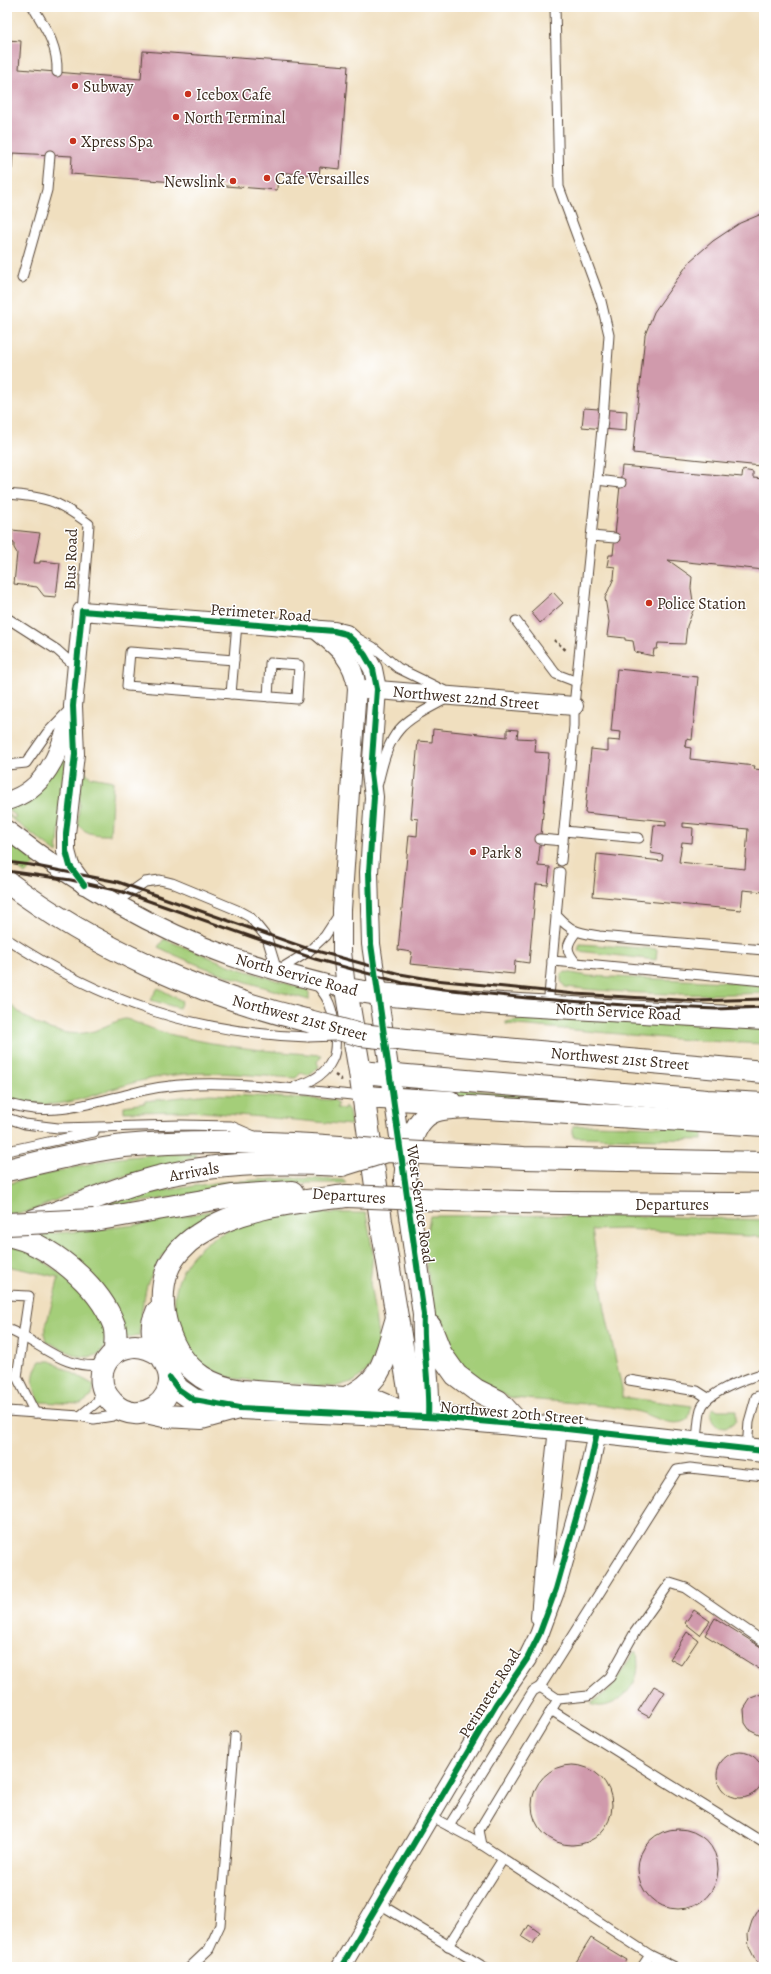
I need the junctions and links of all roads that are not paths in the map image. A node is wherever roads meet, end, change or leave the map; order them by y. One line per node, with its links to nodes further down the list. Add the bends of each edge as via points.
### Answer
1 (33, 7): 3 (lane, via 54,44)
2 (555, 7): 6 (lane, via 559,187 602,301 609,336)
3 (57, 72)
4 (50, 155): 5 (lane, via 47,190)
5 (22, 278)
6 (597, 480): 7 (lane); 9 (lane)
7 (621, 483)
8 (7, 494): 11 (lane, Bus Road, via 51,500 67,507 89,524)
9 (591, 536): 10 (lane); 19 (lane)
10 (615, 538)
11 (82, 611): 14 (street, Perimeter Road); 18 (street)
12 (7, 618): 18 (lane, via 57,650)
13 (516, 621): 19 (lane, via 556,674)
14 (237, 623): 15 (street, Perimeter Road); 17 (lane)
15 (315, 629): 16 (street, Perimeter Road); 20 (street, Perimeter Road, via 340,650 352,665)
16 (346, 634): 21 (street, via 366,655 373,669); 23 (lane, via 363,640 398,668)
17 (234, 660): 22 (lane); 22 (lane, via 130,652 127,686)
18 (76, 667): 25 (street)
19 (577, 682): 26 (lane)
20 (357, 688): 21 (street, Northwest 22nd Street); 40 (street, Perimeter Road)
21 (377, 689): 23 (street, Northwest 22nd Street); 28 (street, via 371,773)
22 (231, 694): 24 (lane)
23 (453, 696): 26 (street, Northwest 22nd Street); 28 (lane, via 416,714 395,733 383,761)
24 (268, 697): 24 (lane, via 297,699 299,665 270,662)
25 (73, 706): 27 (lane, via 47,733 26,763); 29 (street, via 60,752 52,765 30,788); 38 (street, via 75,754 66,851 70,866)
26 (574, 706): 31 (lane)
27 (7, 765)
28 (374, 797): 51 (street, via 369,886)
29 (7, 801)
30 (7, 830): 38 (street, North Service Road, via 47,862)
31 (564, 831): 32 (lane); 34 (lane)
32 (639, 838)
33 (540, 839): 34 (lane)
34 (563, 841): 35 (lane)
35 (561, 861)
36 (560, 872): 41 (lane)
37 (7, 882): 54 (main road, Northwest 21st Street, via 65,921 163,973)
38 (84, 885): 39 (street, North Service Road)
39 (116, 902): 47 (street, North Service Road, via 182,936 231,957); 47 (lane, via 145,882 160,880 237,910 250,917 267,938)
40 (342, 910): 47 (lane, via 325,936 308,952); 50 (street, Perimeter Road, via 342,951)
41 (556, 915): 42 (lane, via 568,928); 45 (lane)
42 (576, 932): 44 (lane); 46 (lane, via 570,940 568,951)
43 (7, 939): 54 (lane, via 63,974 145,1009 225,1030 254,1034)
44 (764, 950)
45 (552, 960): 46 (lane); 52 (lane)
46 (576, 963): 49 (lane)
47 (277, 971): 48 (street, North Service Road)
48 (312, 981): 50 (street, North Service Road); 60 (lane, via 328,1000 334,1027 333,1058 311,1082)
49 (764, 981)
50 (346, 990): 51 (main road, North Service Road); 57 (main road)
51 (378, 994): 52 (main road, North Service Road); 59 (street, West Service Road)
52 (548, 1007): 53 (main road, North Service Road)
53 (764, 1019)
54 (307, 1029): 56 (main road, Northwest 21st Street, bridge)
55 (764, 1060): 56 (main road)
56 (718, 1067): 58 (main road, Northwest 21st Street)
57 (360, 1072): 59 (main road); 61 (main road)
58 (764, 1072)
59 (390, 1074): 62 (street, West Service Road); 64 (main road)
60 (292, 1087): 61 (lane); 63 (lane, via 218,1084 169,1086 53,1110 33,1109)
61 (364, 1096): 62 (main road); 84 (main road)
62 (393, 1098): 65 (main road, via 450,1102); 74 (street, West Service Road)
63 (7, 1103)
64 (764, 1104)
65 (469, 1107): 67 (main road); 74 (main road, via 440,1109 423,1118 413,1137)
66 (7, 1118): 68 (lane, via 42,1127)
67 (764, 1125)
68 (109, 1128): 69 (lane, via 181,1124 231,1126); 70 (lane)
69 (270, 1142): 71 (main road); 73 (main road, via 123,1146)
70 (7, 1151)
71 (341, 1156): 72 (main road, Arrivals, bridge, via 387,1151 524,1158); 79 (main road, Arrivals, via 187,1171 105,1192 40,1219)
72 (764, 1163)
73 (7, 1170)
74 (405, 1180): 83 (main road, West Service Road)
75 (347, 1196): 77 (main road, Departures, bridge, via 560,1203); 79 (main road, Departures, bridge, via 322,1192 247,1194 94,1220); 82 (main road, via 256,1210 210,1227 178,1253 167,1272)
76 (764, 1203): 77 (main road)
77 (740, 1204): 78 (main road)
78 (764, 1207)
79 (7, 1225)
80 (7, 1236): 88 (main road, via 42,1248 88,1284 114,1325 116,1334)
81 (7, 1294): 86 (lane, via 29,1296)
82 (163, 1294): 87 (main road, via 153,1324); 95 (main road, via 168,1329 177,1351 193,1370 210,1382 242,1391)
83 (424, 1316): 103 (main road, West Service Road, via 423,1337 428,1383); 104 (main road, via 429,1322 441,1354 456,1375 476,1390 498,1401)
84 (397, 1318): 95 (main road, via 387,1357 380,1372 363,1389); 103 (main road, via 410,1395)
85 (7, 1329): 86 (lane)
86 (23, 1335): 88 (lane, via 71,1363); 91 (lane)
87 (160, 1355): 88 (main road, via 152,1349 133,1345); 92 (main road, via 169,1370)
88 (108, 1367): 98 (main road, via 109,1399); 102 (lane, via 97,1402)
89 (764, 1373): 96 (lane)
90 (7, 1374): 91 (lane)
91 (17, 1377): 101 (lane)
92 (170, 1378): 97 (main road, Northwest 20th Street, via 178,1389 194,1400); 100 (main road, via 164,1399)
93 (629, 1380): 96 (lane, via 697,1391)
94 (764, 1394): 108 (lane, via 756,1397 749,1422)
95 (346, 1398): 103 (main road, via 374,1400)
96 (708, 1398): 107 (lane, via 701,1408)
97 (240, 1408): 100 (main road, Northwest 20th Street, via 202,1418 164,1416); 103 (main road, Northwest 20th Street)
98 (122, 1410): 100 (main road); 102 (lane, via 104,1418)
99 (7, 1411): 101 (lane)
100 (146, 1412)
101 (35, 1413): 102 (lane)
102 (80, 1416)
103 (420, 1416): 104 (main road, Northwest 20th Street)
104 (519, 1424): 105 (main road, Northwest 20th Street)
105 (558, 1428): 106 (main road, Northwest 20th Street); 110 (street, Perimeter Road)
106 (596, 1432): 107 (main road, Northwest 20th Street); 110 (street, Perimeter Road, via 588,1476 556,1589)
107 (697, 1444): 108 (main road, Northwest 20th Street)
108 (756, 1450)
109 (764, 1476): 112 (lane, via 690,1468 677,1470)
110 (539, 1635): 116 (street, Perimeter Road, via 527,1659 500,1698)
111 (764, 1642): 113 (lane, via 686,1588 670,1583 635,1632 610,1677 588,1696)
112 (540, 1688): 113 (lane); 117 (lane, via 533,1691)
113 (558, 1699): 114 (lane)
114 (551, 1710): 118 (lane); 119 (lane, via 479,1830)
115 (235, 1736): 124 (lane, via 220,1925 209,1949)
116 (430, 1816): 117 (lane); 121 (street, Perimeter Road)
117 (449, 1826): 119 (lane)
118 (764, 1844)
119 (482, 1845): 120 (lane)
120 (503, 1859): 122 (lane); 123 (lane)
121 (378, 1904): 122 (lane); 125 (street, Perimeter Road)
122 (448, 1946): 126 (lane)
123 (650, 1955): 127 (lane); 128 (lane)
124 (190, 1967)
125 (341, 1967)
126 (484, 1967)
127 (642, 1967)
128 (675, 1967)

